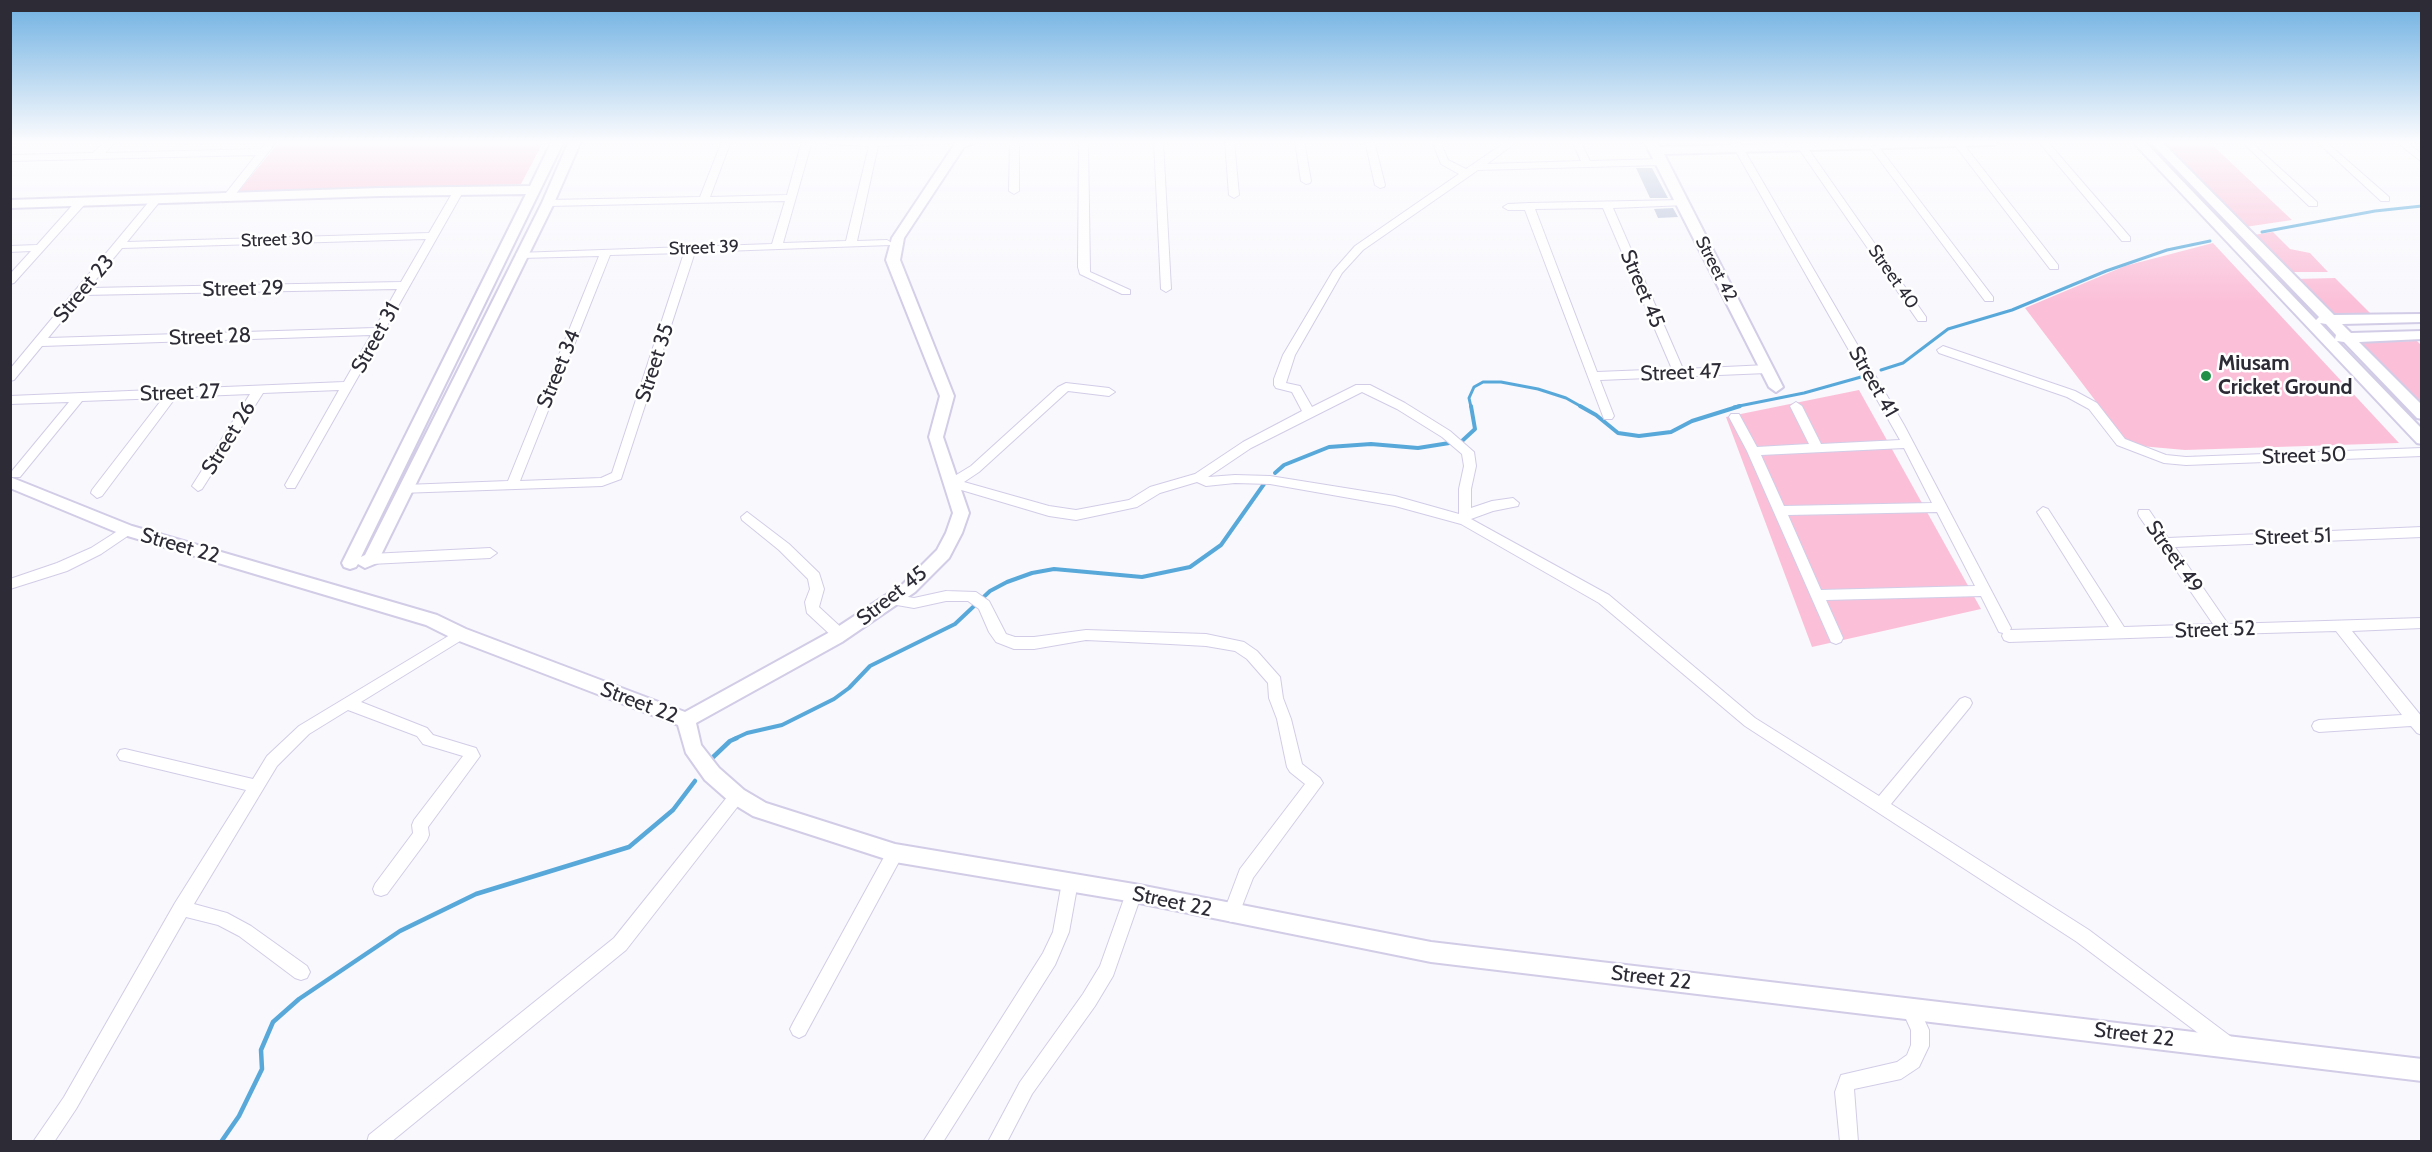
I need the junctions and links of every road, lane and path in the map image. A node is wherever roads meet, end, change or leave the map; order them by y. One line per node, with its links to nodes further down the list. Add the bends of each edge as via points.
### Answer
1 (229, 195): 23 (street)
2 (321, 195): 23 (street)
3 (456, 195): 36 (street, Street 31)
4 (531, 195): 54 (street)
5 (552, 195): 29 (street)
6 (706, 195): 26 (street)
7 (791, 195): 24 (street)
8 (862, 195): 39 (street)
9 (928, 195): 89 (street, Street 45, via 898,238 893,260 947,396 936,437)
10 (1083, 195): 52 (street, via 1085,274)
11 (1161, 195): 50 (street)
12 (1435, 195): 78 (street, via 1359,248 1338,271 1289,354 1280,385 1296,389)
13 (1678, 195): 30 (street, Street 42)
14 (1765, 195): 83 (street, Street 41)
15 (1832, 195): 57 (street, Street 40)
16 (1910, 195): 55 (street)
17 (1998, 195): 47 (street)
18 (2088, 195): 37 (street)
19 (2189, 195): 58 (street)
20 (2208, 195): 59 (street)
21 (2303, 195): 33 (street)
22 (2381, 195): 25 (street)
23 (227, 198): 27 (street)
24 (790, 198): 26 (street); 41 (street)
25 (2385, 198)
26 (704, 199): 29 (street)
27 (156, 200): 28 (street); 40 (street, Street 23)
28 (81, 202): 31 (street); 42 (street)
29 (548, 203): 46 (street)
30 (1682, 203): 32 (street); 66 (street, Street 42)
31 (10, 204)
32 (1606, 204): 34 (street); 67 (street, Street 45)
33 (2313, 204)
34 (1529, 206): 35 (street); 68 (street)
35 (1508, 207)
36 (433, 236): 40 (street, Street 30); 49 (street, Street 31)
37 (2126, 239)
38 (887, 243): 39 (street, Street 39)
39 (850, 244): 41 (street, Street 39)
40 (121, 245): 51 (street, Street 23)
41 (777, 246): 44 (street, Street 39)
42 (40, 248): 43 (street); 48 (street)
43 (10, 249)
44 (691, 249): 45 (street, Street 39); 92 (street, Street 35, via 617,476 602,482)
45 (606, 252): 46 (street, Street 39); 92 (street, Street 34)
46 (521, 255): 53 (street)
47 (2054, 267)
48 (10, 281)
49 (406, 285): 51 (street, Street 29); 60 (street, Street 31)
50 (1166, 289)
51 (81, 292): 64 (street, Street 23)
52 (1126, 292)
53 (501, 294): 54 (street); 93 (street)
54 (483, 295): 107 (street)
55 (1989, 299)
56 (2421, 318): 59 (street)
57 (1922, 319)
58 (2307, 319): 59 (street); 62 (street)
59 (2330, 320): 63 (street)
60 (380, 332): 64 (street, Street 28); 70 (street, Street 31)
61 (2421, 334): 63 (street)
62 (2325, 338): 63 (street); 82 (street)
63 (2347, 338): 79 (street)
64 (40, 342): 69 (street, Street 23)
65 (1943, 350): 86 (street, Street 50, via 2071,394 2093,406 2121,442 2164,459)
66 (1767, 369): 67 (street, Street 47); 71 (street, Street 42)
67 (1679, 372): 68 (street, Street 47)
68 (1594, 376): 80 (street)
69 (10, 377)
70 (349, 386): 72 (street, Street 27); 90 (street, Street 31)
71 (1776, 387)
72 (259, 390): 74 (street, Street 27); 91 (street, Street 26)
73 (1109, 392): 89 (street, via 1066,387 975,469)
74 (172, 394): 75 (street, Street 27); 94 (street)
75 (79, 397): 76 (street, Street 27); 88 (street)
76 (10, 400)
77 (1796, 406): 84 (street)
78 (1309, 412): 87 (street, via 1247,445); 101 (street, via 1366,388 1446,434 1468,452)
79 (2421, 414)
80 (1608, 416)
81 (1735, 417): 85 (street)
82 (2421, 439)
83 (1908, 444): 84 (street); 96 (street, Street 41)
84 (1817, 448): 85 (street)
85 (1753, 451): 97 (street)
86 (2421, 452)
87 (1199, 477): 89 (street, via 1155,490 1132,504 1076,515); 101 (street, via 1206,482 1270,480 1395,501)
88 (13, 478): 102 (street, Street 22)
89 (952, 483): 111 (street, Street 45, via 961,513 943,554 909,588)
90 (291, 484)
91 (198, 486)
92 (512, 486): 93 (street)
93 (405, 490): 106 (street)
94 (97, 493)
95 (1514, 503): 101 (street, via 1492,506)
96 (1941, 507): 97 (street); 109 (street, Street 41)
97 (1780, 511): 110 (street)
98 (2043, 512): 116 (street)
99 (2144, 513): 104 (street, Street 49)
100 (747, 517): 118 (street, via 814,577 818,589 812,609)
101 (1465, 518): 128 (street, via 1604,599 1750,722)
102 (127, 530): 108 (street, via 62,567); 117 (street, Street 22, via 431,620)
103 (2421, 532): 104 (street, Street 51)
104 (2164, 543): 114 (street, Street 49)
105 (490, 553): 106 (street)
106 (368, 560): 107 (street)
107 (350, 563)
108 (10, 584)
109 (1985, 591): 110 (street); 115 (street, Street 41)
110 (1818, 595): 119 (street)
111 (891, 599): 118 (street, Street 45); 134 (street, via 914,603 946,596 971,596 984,605 1001,638 1014,643 1086,635 1206,640 1239,646 1252,655 1275,681 1295,767 1314,783 1246,874)
112 (2421, 623): 113 (street, Street 52)
113 (2339, 626): 114 (street, Street 52); 123 (street)
114 (2225, 631): 116 (street, Street 52)
115 (2006, 632): 116 (street, Street 52)
116 (2120, 633)
117 (460, 634): 120 (street); 122 (street, Street 22)
118 (840, 634): 122 (street, Street 45)
119 (1836, 638)
120 (346, 703): 126 (street, via 304,730 272,761); 131 (street, via 422,732 428,740 471,752 472,756 420,825 421,835)
121 (1965, 703): 128 (street)
122 (687, 720): 127 (street, Street 22, via 692,748 712,774)
123 (2418, 725): 124 (street)
124 (2319, 726)
125 (125, 755): 126 (street)
126 (256, 786): 133 (street)
127 (737, 796): 129 (street, Street 22, via 760,810); 141 (street, via 620,944)
128 (1880, 806): 138 (street, via 2082,936)
129 (896, 853): 130 (street, Street 22); 137 (street)
130 (1070, 882): 132 (street, Street 22); 142 (street, via 1061,932 1049,959)
131 (381, 889)
132 (1134, 894): 134 (street, Street 22); 143 (street, via 1107,970 1026,1088)
133 (181, 908): 135 (street, via 221,918); 140 (street, via 70,1103)
134 (1231, 914): 136 (street, Street 22, via 1431,952)
135 (301, 972)
136 (1911, 1010): 138 (street, Street 22); 144 (street, via 1920,1030 1920,1046 1913,1061 1901,1070 1847,1081 1844,1092)
137 (799, 1029)
138 (2230, 1046): 139 (street, Street 22)
139 (2421, 1070)
140 (42, 1142)
141 (376, 1142)
142 (932, 1142)
143 (997, 1142)
144 (1848, 1142)

